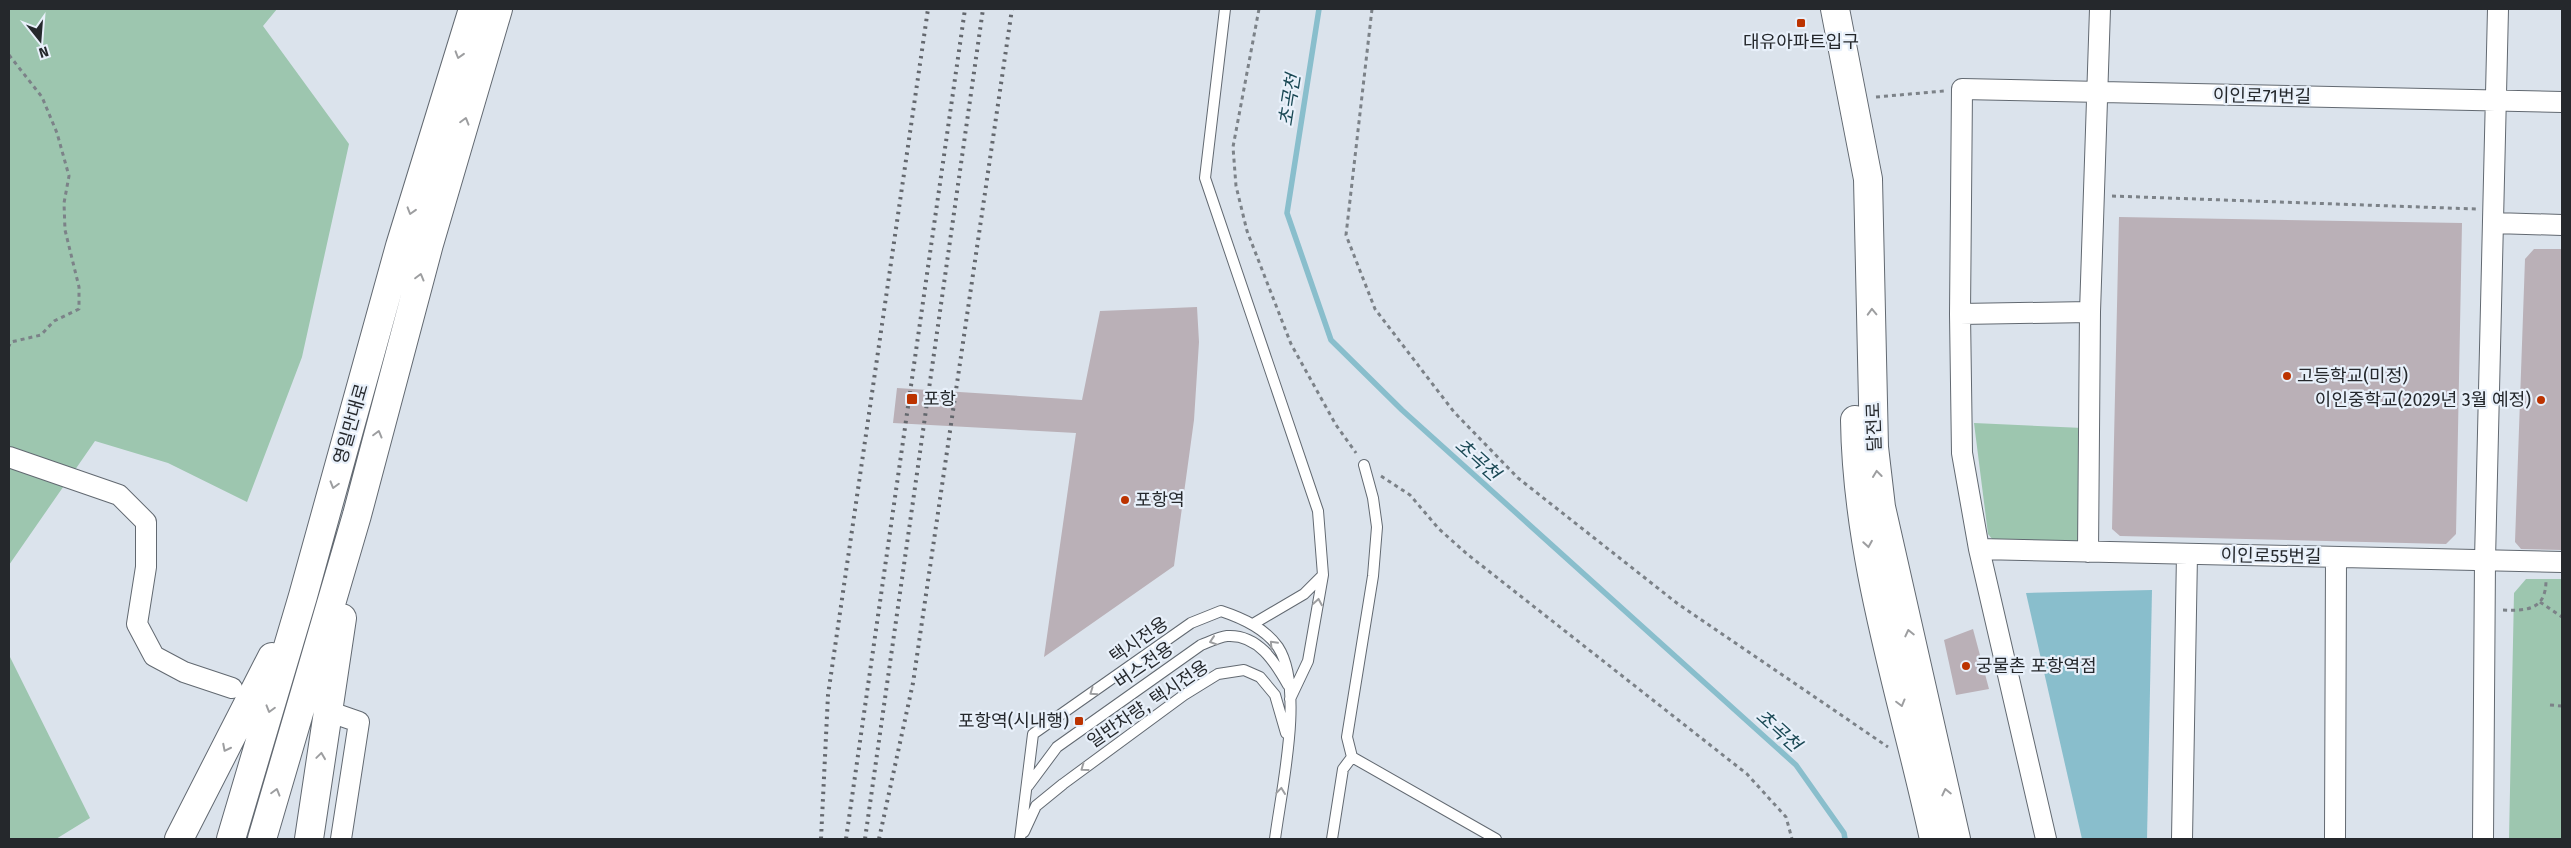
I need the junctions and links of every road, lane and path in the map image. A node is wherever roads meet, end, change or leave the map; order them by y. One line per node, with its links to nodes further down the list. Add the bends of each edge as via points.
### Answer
1 (473, 9): 34 (main road, 영일만대로, one-way to 34, via 400,246)
2 (498, 9): 25 (main road, 영일만대로, one-way to 2, via 429,244)
3 (1225, 9): 32 (lane, via 1205,178 1318,510)
4 (1259, 9): 24 (path, via 1233,147 1236,186 1247,232 1291,344 1336,425)
5 (1372, 9): 46 (path, via 1346,235 1375,309 1454,412 1518,478 1678,604)
6 (1822, 9): 46 (main road, 달전로, one-way to 46, via 1851,173 1856,471 1876,599)
7 (1835, 9): 59 (main road, 달전로, one-way to 7, via 1881,507 1874,447 1868,179)
8 (2100, 9): 12 (street)
9 (2498, 9): 14 (street)
10 (9, 55): 22 (path, via 42,97 57,133 69,176 64,203 65,230 79,287 79,309 54,321 41,335 11,342)
11 (1962, 90): 12 (street, 이인로71번길); 13 (path); 21 (street)
12 (2098, 93): 14 (street, 이인로71번길); 20 (street)
13 (1876, 97)
14 (2497, 101): 15 (street, 이인로71번길); 18 (street)
15 (2562, 102)
16 (2109, 196): 17 (path)
17 (2476, 208)
18 (2494, 223): 19 (street); 30 (street)
19 (2562, 225)
20 (2090, 312): 21 (street); 27 (street)
21 (1960, 314): 26 (street, via 1962,454)
22 (9, 346)
23 (9, 457): 39 (street, via 119,494 146,522 146,567 137,624 154,656 184,672)
24 (1364, 465): 45 (lane, via 1377,527 1373,576 1347,738); 57 (path, via 1410,495 1439,529 1467,554 1747,774 1786,817)
25 (357, 515): 50 (main road, 영일만대로, one-way to 25); 51 (main road, one-way to 25)
26 (1979, 550): 27 (street, 이인로55번길); 60 (street)
27 (2088, 552): 28 (street, 이인로55번길)
28 (2187, 554): 29 (street, 이인로55번길); 61 (street)
29 (2336, 557): 30 (street, 이인로55번길); 62 (street)
30 (2484, 560): 31 (street, 이인로55번길); 63 (street)
31 (2562, 562)
32 (1323, 575): 38 (lane, via 1304,594); 40 (lane, one-way to 32, via 1308,661)
33 (2546, 582): 35 (path, via 2546,595)
34 (303, 596): 48 (main road, one-way to 48); 49 (main road, 영일만대로, one-way to 49)
35 (2540, 602): 36 (path, via 2530,609); 37 (path)
36 (2514, 611)
37 (2562, 617)
38 (1253, 624): 40 (lane, 택시전용, one-way to 38, via 1288,670 1278,647); 47 (lane, 택시전용, one-way to 47, via 1221,611 1191,624 1033,734)
39 (232, 688)
40 (1290, 693): 44 (lane); 47 (lane, 버스전용, one-way to 47, via 1275,662 1253,641 1227,636 1201,645 1057,746)
41 (2550, 705): 42 (path)
42 (2562, 706)
43 (336, 714): 52 (street, via 359,722)
44 (1288, 739): 53 (lane, 일반차량, 택시전용, one-way to 53, via 1275,694 1260,677 1244,670 1218,674 1176,700 1036,806); 54 (lane, one-way to 44)
45 (1352, 757): 55 (lane, via 1343,769); 56 (lane)
46 (1918, 768): 58 (main road, 달전로)
47 (1025, 790): 53 (lane, 택시전용)
48 (179, 839)
49 (231, 839)
50 (262, 839)
51 (309, 839)
52 (341, 839)
53 (1020, 839)
54 (1275, 839)
55 (1332, 839)
56 (1496, 839)
57 (1792, 839)
58 (1934, 839)
59 (1956, 839)
60 (2046, 839)
61 (2182, 839)
62 (2335, 839)
63 (2483, 839)

